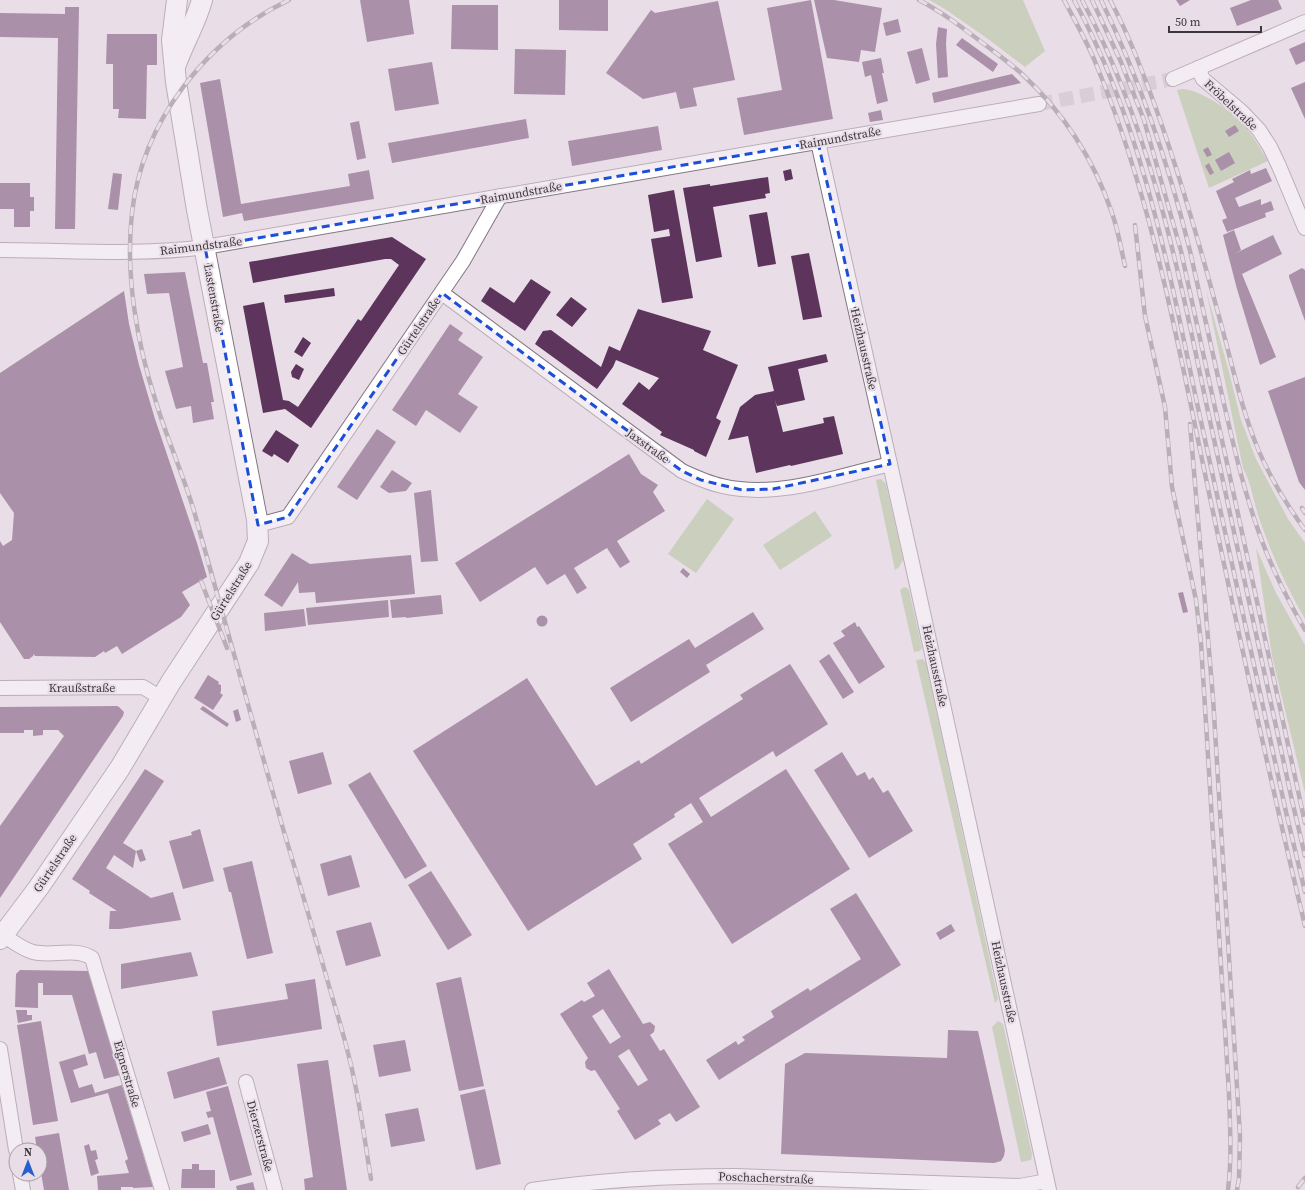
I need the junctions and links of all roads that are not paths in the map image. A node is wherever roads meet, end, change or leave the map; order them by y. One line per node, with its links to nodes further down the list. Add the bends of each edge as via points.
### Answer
1 (177, 0): 5 (main road, Lastenstraße, via 172,40)
2 (202, 0): 5 (main road)
3 (1305, 22): 4 (street)
4 (1198, 68): 6 (street); 10 (street, Fröbelstraße, via 1202,79 1241,111 1270,147)
5 (174, 69): 11 (main road, Lastenstraße)
6 (1173, 79)
7 (1038, 104): 8 (street, Raimundstraße)
8 (818, 142): 9 (street, Raimundstraße); 14 (street, Heizhausstraße)
9 (500, 196): 11 (street, Raimundstraße); 13 (street, Gürtelstraße, via 478,237)
10 (1305, 228)
11 (205, 247): 12 (street, Raimundstraße, via 130,252); 15 (main road, Lastenstraße)
12 (0, 250)
13 (442, 293): 14 (street, Jaxstraße, via 676,466 701,480 742,490 773,489 802,486); 15 (street, Gürtelstraße, via 288,517)
14 (890, 464): 22 (street, Heizhausstraße)
15 (258, 525): 17 (main road, Gürtelstraße, via 258,541 250,564)
16 (0, 688): 17 (street, Kraußstraße, via 144,687)
17 (161, 698): 18 (main road, Gürtelstraße, via 120,768 39,887)
18 (1, 937): 23 (street, Eignerstraße, via 35,953 83,953 92,958)
19 (0, 1049): 21 (street)
20 (246, 1082): 24 (street, Dierzerstraße)
21 (15, 1142)
22 (1048, 1185): 25 (street, Poschacherstraße, via 701,1176 597,1181)
23 (162, 1190)
24 (275, 1190)
25 (532, 1190)

